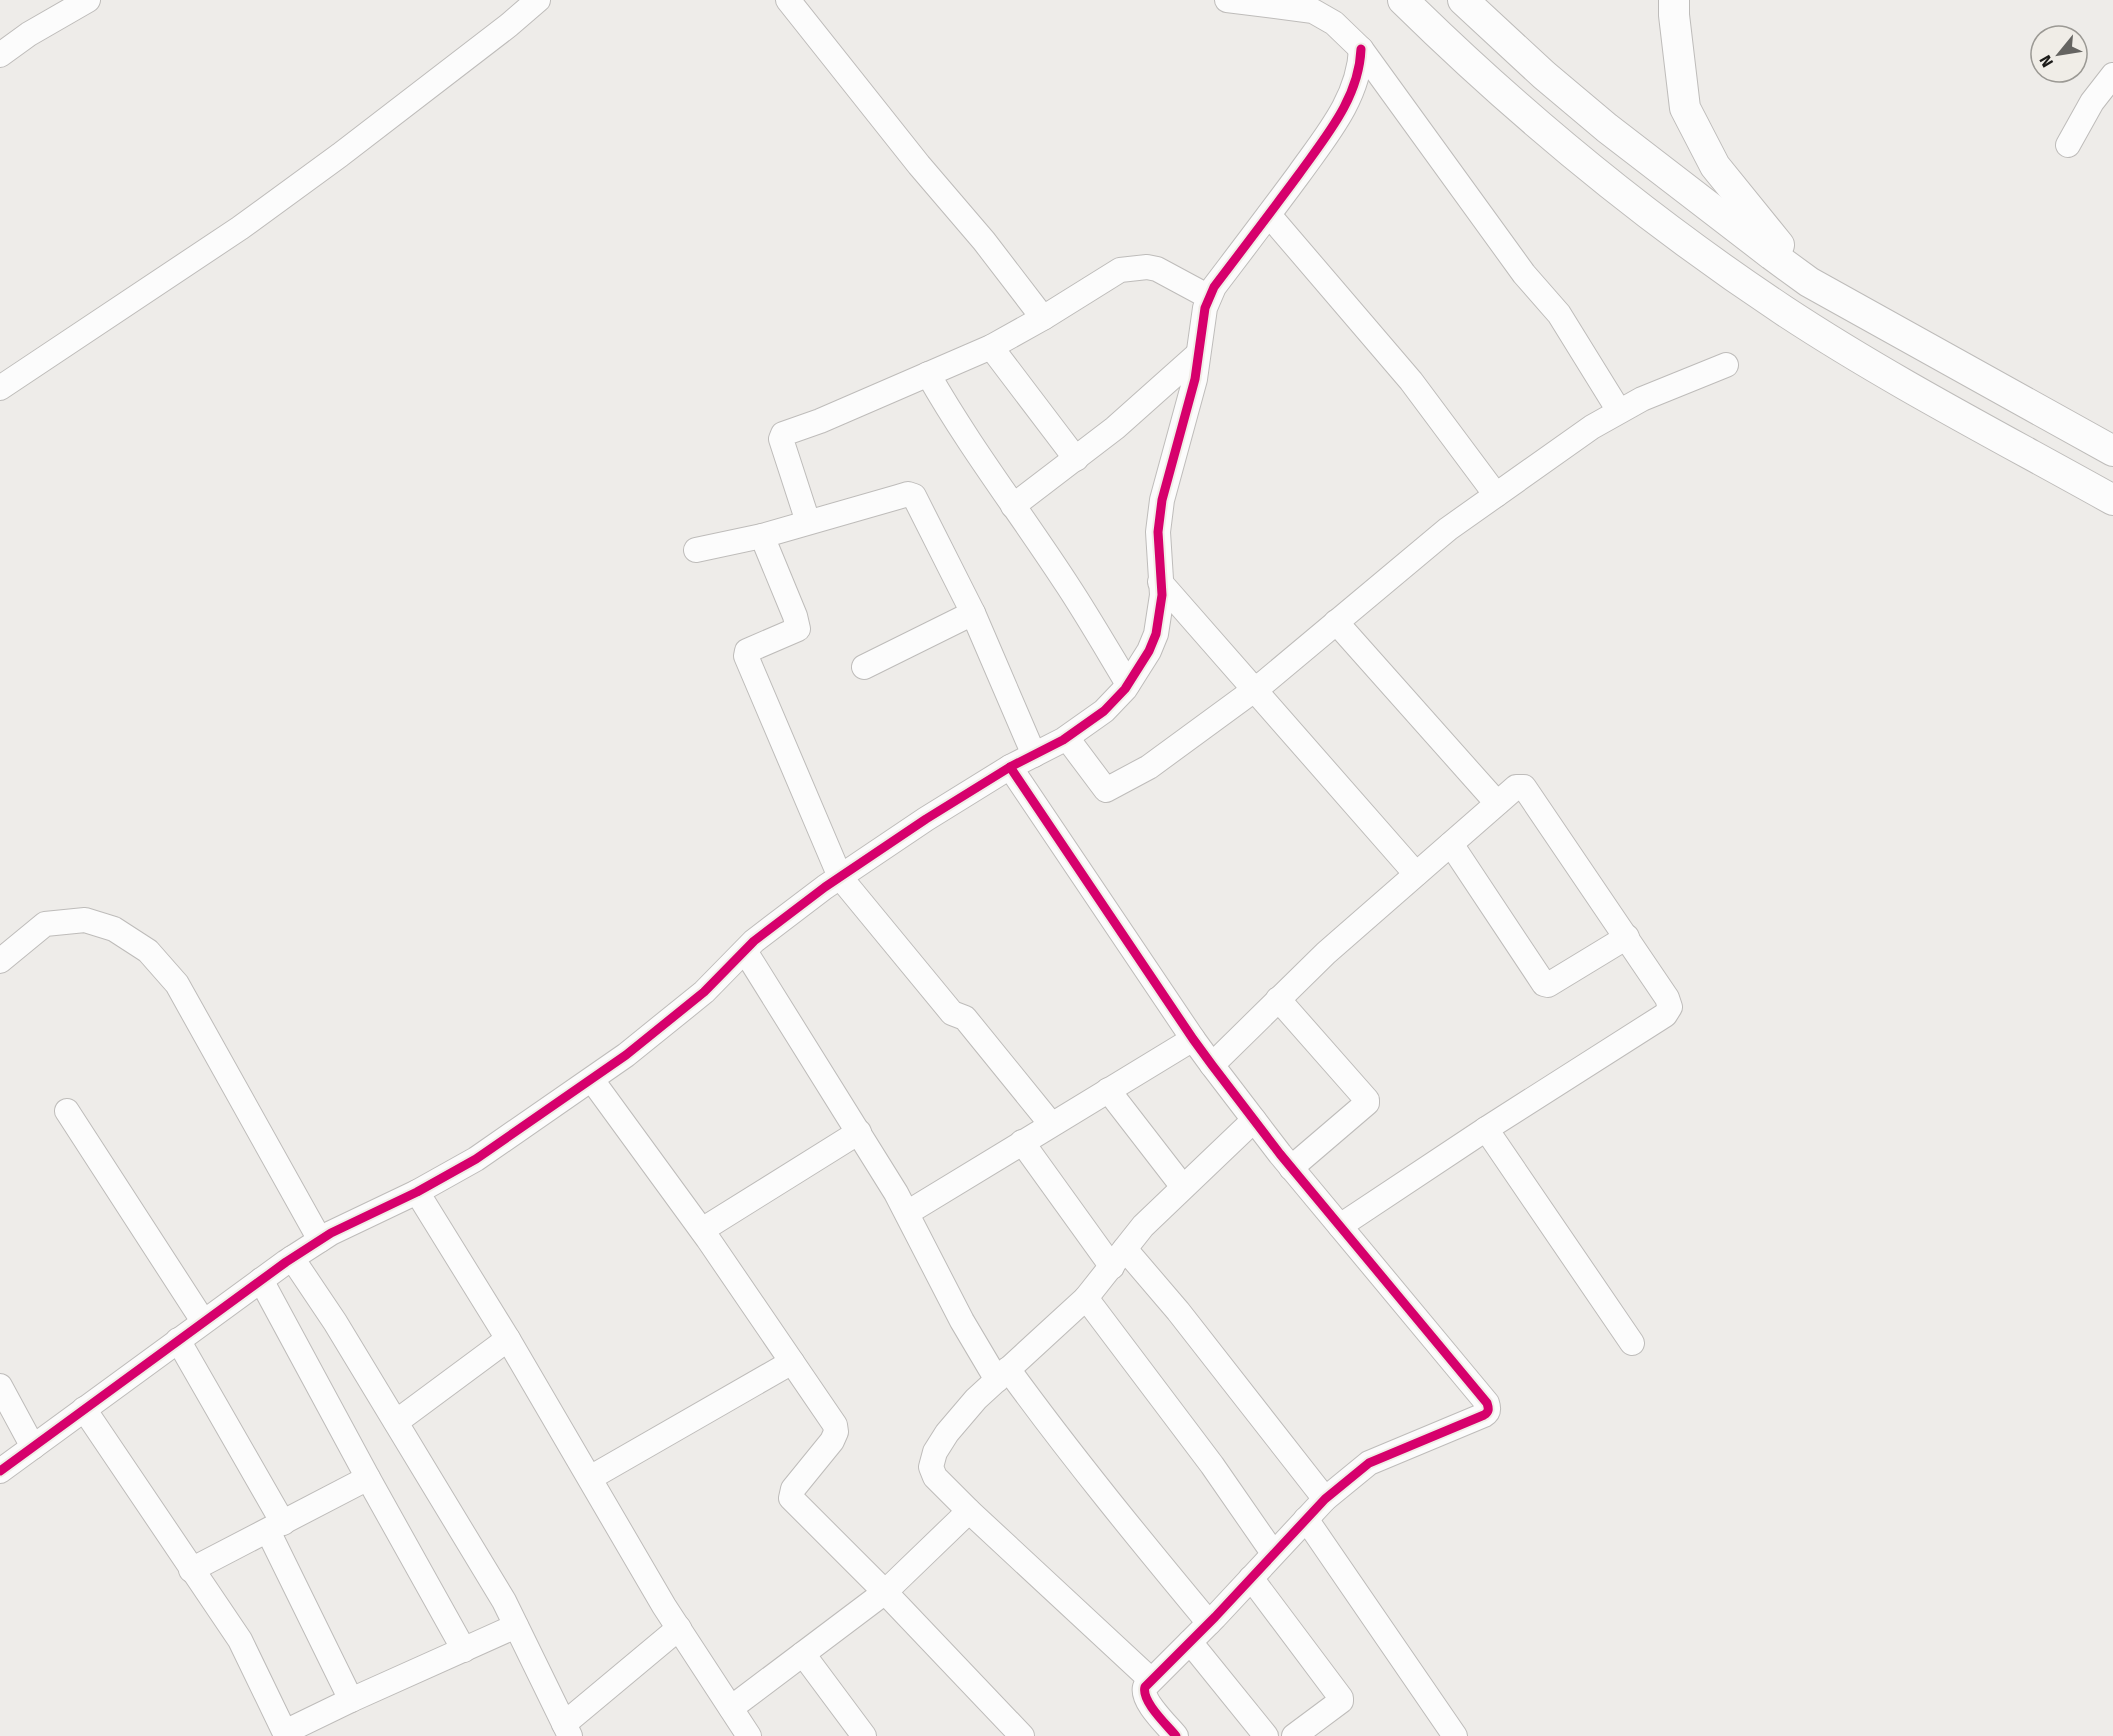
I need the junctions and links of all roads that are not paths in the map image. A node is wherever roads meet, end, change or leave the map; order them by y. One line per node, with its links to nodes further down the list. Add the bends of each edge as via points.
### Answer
1 (88, 0): 9 (street)
2 (538, 0): 20 (street, via 240,228)
3 (788, 0): 15 (street)
4 (1227, 0): 8 (street, via 1313,11 1334,22)
5 (1403, 0): 25 (main road, via 1509,100 1582,162 1715,264 1855,355)
6 (1463, 0): 13 (main road, via 1607,128)
7 (1674, 0): 13 (main road, via 1685,108 1715,166)
8 (1361, 49): 12 (street, via 1354,86 1341,114); 21 (street, via 1524,274 1559,314)
9 (0, 56)
10 (2113, 75): 11 (street, via 2092,102)
11 (2068, 146)
12 (1269, 215): 14 (street); 24 (street, via 1411,381)
13 (1809, 282): 22 (main road)
14 (1209, 297): 15 (street, via 1157,269 1120,270); 17 (street)
15 (1043, 318): 16 (street)
16 (991, 346): 19 (street); 23 (street)
17 (1198, 354): 23 (street); 30 (street, via 1195,379 1162,500 1158,532)
18 (1726, 365): 21 (street)
19 (928, 374): 26 (street); 27 (street, via 782,435)
20 (0, 388)
21 (1620, 411): 24 (street)
22 (2113, 451)
23 (1076, 459): 26 (street)
24 (1496, 495): 32 (street)
25 (2113, 500)
26 (1013, 506): 34 (street)
27 (808, 522): 28 (street); 31 (street, via 914,496)
28 (762, 536): 29 (street); 42 (street, via 798,629 747,651 746,656)
29 (696, 550)
30 (1161, 582): 34 (street, via 1162,607 1156,634); 35 (street)
31 (973, 613): 33 (street); 37 (street)
32 (1336, 622): 35 (street); 39 (street)
33 (864, 668)
34 (1128, 684): 36 (street, via 1104,711)
35 (1254, 690): 36 (street, via 1149,767 1110,789 1101,786); 41 (street)
36 (1067, 738): 37 (street)
37 (1034, 755): 38 (street)
38 (1010, 767): 42 (street); 47 (street)
39 (1497, 803): 40 (street); 43 (street, via 1516,787 1524,787)
40 (1451, 844): 41 (street); 43 (street, via 1544,984)
41 (1416, 874): 46 (street)
42 (840, 877): 44 (street); 53 (street, via 952,1013 965,1018)
43 (1627, 937): 54 (street, via 1667,998 1670,1007 1665,1015)
44 (745, 951): 49 (street, via 704,992); 55 (street)
45 (0, 961): 63 (street, via 45,924 85,920 114,929 148,951 177,984)
46 (1278, 999): 48 (street); 57 (street, via 1367,1100)
47 (1193, 1039): 48 (street); 50 (street)
48 (1212, 1065): 52 (street)
49 (592, 1080): 59 (street, via 476,1159); 62 (street)
50 (1108, 1090): 53 (street); 58 (street)
51 (67, 1111): 68 (street)
52 (1254, 1120): 57 (street); 58 (street)
53 (1051, 1124): 56 (street)
54 (1486, 1129): 61 (street); 71 (street)
55 (859, 1132): 60 (street); 62 (street)
56 (1022, 1142): 60 (street); 65 (street)
57 (1291, 1168): 61 (street)
58 (1183, 1187): 65 (street, via 1143,1226)
59 (417, 1192): 63 (street); 69 (street)
60 (908, 1213): 73 (street, via 962,1321)
61 (1340, 1226): 81 (street, via 1489,1408 1484,1415 1369,1463)
62 (702, 1230): 72 (street)
63 (320, 1240): 64 (street)
64 (292, 1258): 66 (street); 76 (street)
65 (1118, 1258): 67 (street); 81 (street, via 1178,1311)
66 (261, 1280): 68 (street); 80 (street)
67 (1086, 1298): 73 (street); 85 (street)
68 (203, 1321): 70 (street)
69 (508, 1339): 76 (street); 79 (street)
70 (178, 1340): 75 (street); 84 (street)
71 (1632, 1343)
72 (792, 1362): 79 (street); 88 (street, via 836,1432 791,1492 791,1498)
73 (1003, 1375): 82 (street, via 947,1433 931,1467 935,1477); 89 (street)
74 (0, 1386): 77 (street)
75 (84, 1409): 77 (street); 86 (street)
76 (396, 1422): 90 (street)
77 (33, 1447): 78 (street)
78 (0, 1471)
79 (590, 1478): 91 (street)
80 (368, 1479): 84 (street); 93 (street)
81 (1325, 1499): 83 (street)
82 (969, 1511): 88 (street); 95 (street)
83 (1306, 1520): 85 (street); 105 (street)
84 (275, 1527): 86 (street); 96 (street)
85 (1274, 1553): 87 (street)
86 (191, 1570): 96 (street, via 247,1652 283,1729 287,1731)
87 (1251, 1578): 89 (street); 104 (street, via 1341,1698)
88 (885, 1592): 94 (street); 101 (street)
89 (1209, 1623): 92 (street)
90 (516, 1626): 93 (street); 98 (street)
91 (679, 1628): 97 (street); 98 (street)
92 (1190, 1642): 95 (street); 103 (street)
93 (464, 1650): 96 (street)
94 (803, 1654): 97 (street); 100 (street)
95 (1152, 1680): 102 (street, via 1143,1692)
96 (351, 1700)
97 (731, 1708): 99 (street)
98 (567, 1730)
99 (749, 1736)
100 (864, 1736)
101 (1022, 1736)
102 (1176, 1736)
103 (1266, 1736)
104 (1294, 1736)
105 (1455, 1736)

